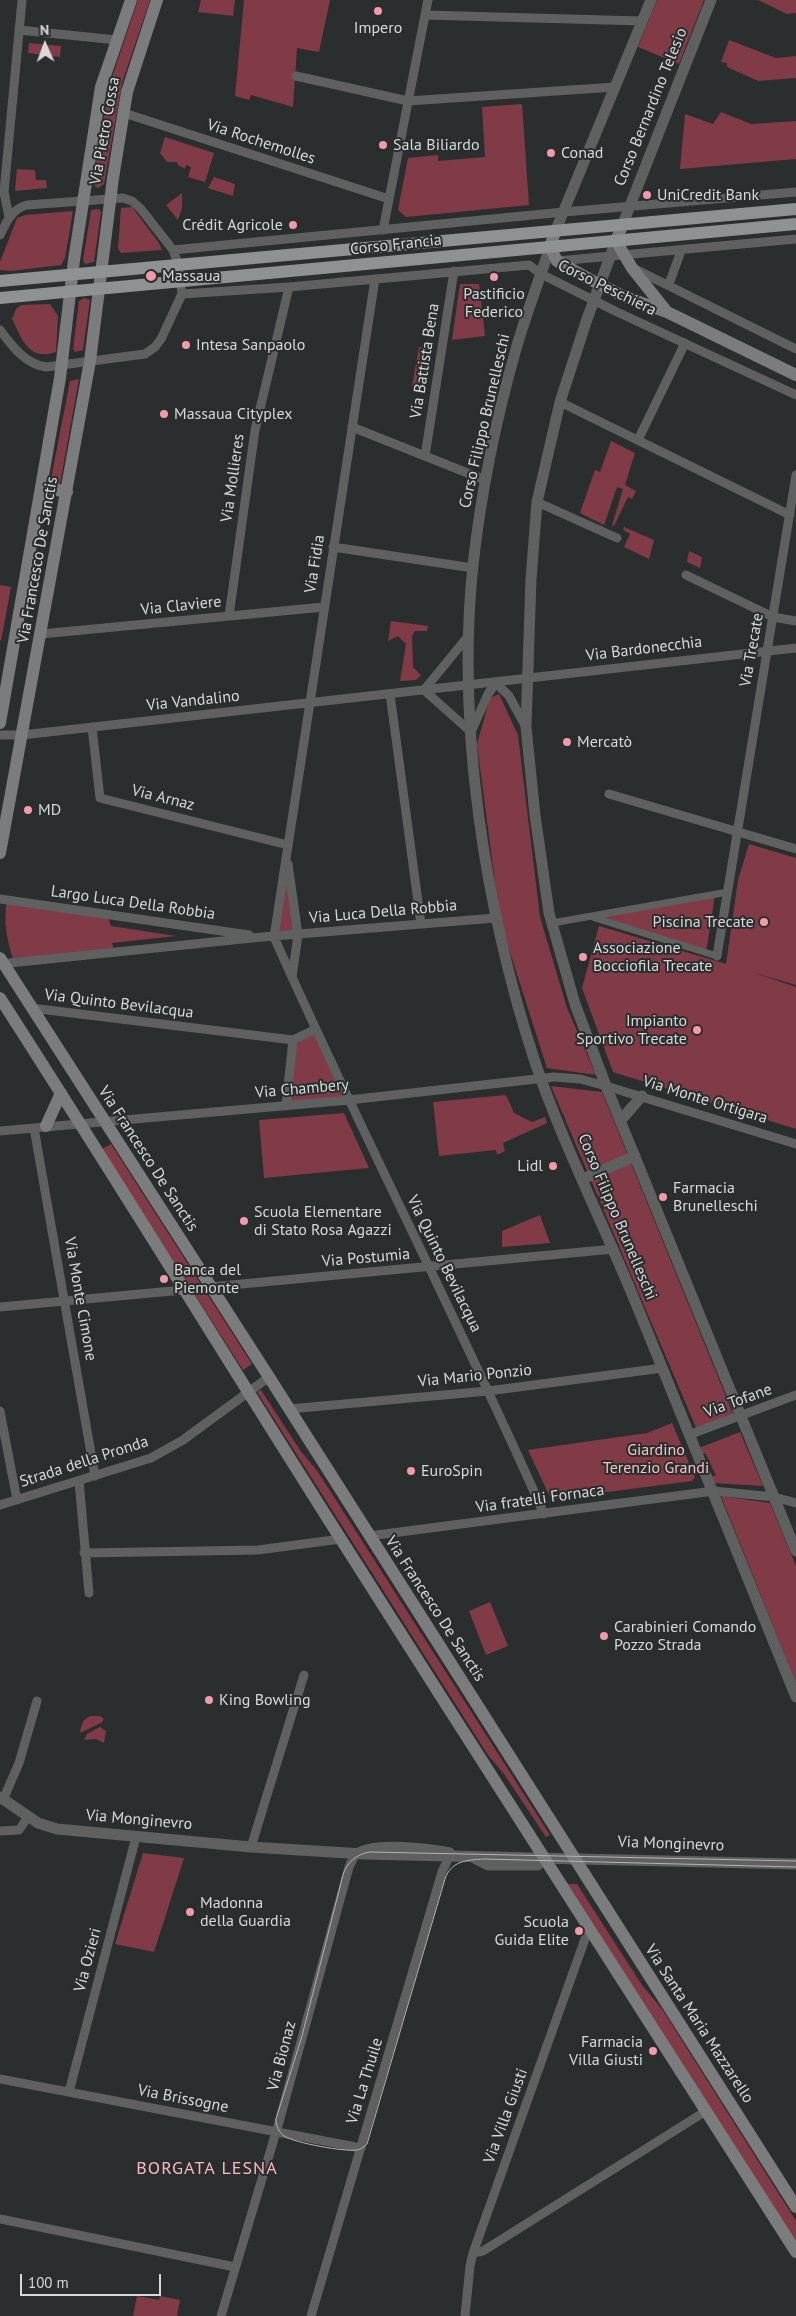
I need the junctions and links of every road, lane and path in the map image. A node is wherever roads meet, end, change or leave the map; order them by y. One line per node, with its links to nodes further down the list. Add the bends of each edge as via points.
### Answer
1 (22, 0): 9 (street)
2 (131, 0): 10 (main road, Via Pietro Cossa)
3 (157, 0): 14 (main road, Via Pietro Cossa, via 132,72)
4 (428, 0): 7 (street)
5 (651, 0): 8 (street)
6 (711, 0): 19 (street, Corso Bernardino Telesio)
7 (425, 15): 8 (street); 13 (street)
8 (642, 21): 12 (street)
9 (19, 30): 10 (street); 22 (street, via 4,192)
10 (117, 40): 18 (main road, Via Pietro Cossa, via 101,87)
11 (296, 76): 13 (street)
12 (615, 87): 13 (street); 21 (street)
13 (408, 101): 17 (street)
14 (124, 113): 16 (main road, Via Pietro Cossa); 17 (street, Via Rochemolles)
15 (796, 192): 19 (street, Corso Francia)
16 (110, 198): 18 (street); 32 (street, via 132,201); 41 (main road, Via Pietro Cossa)
17 (389, 199): 25 (street)
18 (83, 200): 22 (street, via 18,207); 42 (main road, Via Pietro Cossa)
19 (629, 206): 21 (street, Corso Francia); 24 (street, Corso Bernardino Telesio)
20 (796, 210): 24 (main road, Corso Francia)
21 (564, 212): 25 (street, Corso Francia); 26 (street)
22 (9, 217): 27 (street)
23 (796, 224): 29 (main road, Corso Francia)
24 (622, 226): 26 (main road, Corso Francia); 29 (main road)
25 (383, 230): 31 (street, Corso Francia)
26 (555, 232): 30 (main road, Corso Peschiera); 37 (main road, Corso Francia)
27 (0, 235)
28 (796, 240): 33 (street)
29 (616, 241): 30 (main road, Corso Francia); 34 (main road, Corso Peschiera); 35 (street)
30 (550, 247): 36 (main road, Corso Peschiera); 43 (street, Corso Filippo Brunelleschi); 49 (main road, Corso Francia)
31 (198, 249): 32 (street, Corso Francia); 37 (street)
32 (173, 250): 37 (street)
33 (681, 251): 34 (street); 47 (street, Corso Peschiera)
34 (625, 256): 35 (street); 39 (main road, Corso Peschiera)
35 (610, 258): 36 (street); 46 (street)
36 (557, 261): 46 (main road, Corso Peschiera)
37 (178, 264): 41 (main road, Corso Francia); 49 (street)
38 (516, 265): 40 (street, Corso Francia); 43 (street, Corso Peschiera, via 529,264)
39 (632, 268): 47 (street, Corso Peschiera); 54 (main road, Corso Peschiera)
40 (454, 271): 44 (street, Corso Francia); 65 (street, Via Battista Bena)
41 (102, 272): 42 (main road, Corso Francia); 50 (main road, Via Francesco De Sanctis)
42 (73, 274): 45 (main road, Corso Francia); 51 (main road, Via Francesco De Sanctis)
43 (541, 274): 53 (street, Corso Peschiera); 67 (street, Corso Filippo Brunelleschi, via 516,349)
44 (375, 279): 48 (street, Corso Francia); 63 (street, Via Fidia)
45 (1, 280)
46 (600, 284): 53 (street); 54 (main road, Corso Peschiera)
47 (670, 284): 57 (street, Corso Peschiera)
48 (289, 287): 49 (street, Corso Francia); 77 (street, Via Mollieres, via 255,430)
49 (181, 288): 50 (main road, Corso Francia); 58 (street, via 161,339 154,348 145,354)
50 (100, 289): 51 (main road, Corso Francia); 58 (main road, Via Francesco De Sanctis)
51 (70, 291): 52 (main road, Corso Francia); 59 (main road, Via Francesco De Sanctis)
52 (0, 298)
53 (594, 301): 56 (street, Corso Peschiera); 62 (street)
54 (667, 312): 60 (main road, Corso Peschiera)
55 (0, 330): 59 (street, via 28,362 46,367)
56 (684, 343): 61 (street, Corso Peschiera); 64 (street)
57 (796, 349)
58 (90, 362): 59 (street); 69 (main road, Via Francesco De Sanctis)
59 (62, 364): 68 (main road, Via Francesco De Sanctis)
60 (796, 375)
61 (796, 395)
62 (560, 402): 64 (street); 70 (street)
63 (352, 427): 65 (street); 73 (street, Via Fidia)
64 (638, 440): 71 (street)
65 (425, 456): 67 (street)
66 (796, 475): 71 (street, Via Trecate)
67 (485, 480): 74 (street, Corso Filippo Brunelleschi)
68 (42, 487): 69 (main road); 90 (main road, Via Francesco De Sanctis)
69 (67, 492): 80 (main road, Via Francesco De Sanctis)
70 (537, 502): 72 (street); 84 (street)
71 (790, 515): 78 (street, Via Trecate)
72 (617, 538)
73 (333, 547): 74 (street); 76 (street, Via Fidia)
74 (473, 568): 81 (street, Corso Filippo Brunelleschi)
75 (686, 575): 78 (street)
76 (324, 607): 77 (street, Via Claviere); 89 (street, Via Fidia)
77 (229, 616): 80 (street, Via Claviere)
78 (773, 617): 79 (street); 82 (street, Via Trecate)
79 (796, 621)
80 (41, 634): 95 (main road, Via Francesco De Sanctis)
81 (470, 635): 86 (street, Corso Filippo Brunelleschi); 87 (street)
82 (766, 650): 83 (street, Via Bardonecchia); 84 (street, Via Bardonecchia); 97 (street, Via Trecate)
83 (794, 650)
84 (527, 678): 85 (street, Via Bardonecchia); 92 (street)
85 (496, 683): 86 (street, Via Vandalino); 92 (street, via 508,696); 93 (street, Corso Filippo Brunelleschi)
86 (469, 686): 87 (street, Via Vandalino); 93 (street, Corso Filippo Brunelleschi)
87 (424, 690): 88 (street, Via Vandalino); 93 (street)
88 (390, 694): 89 (street, Via Vandalino); 106 (street)
89 (309, 703): 91 (street, Via Vandalino); 99 (street, Via Fidia)
90 (0, 724)
91 (92, 727): 95 (street, Via Vandalino); 99 (street, Via Arnaz, via 100,798)
92 (526, 727): 105 (street, via 535,815)
93 (471, 732): 104 (street, Corso Filippo Brunelleschi, via 482,844)
94 (0, 735): 95 (street, Via Vandalino)
95 (22, 735): 100 (main road, Via Francesco De Sanctis)
96 (609, 794): 97 (street)
97 (737, 831): 98 (street); 101 (street, Via Trecate)
98 (796, 849)
99 (287, 850): 107 (street, Via Fidia); 108 (street, Via Fidia)
100 (0, 853)
101 (728, 892): 103 (street); 110 (street, Via Trecate)
102 (0, 899): 109 (street, Largo Luca Della Robbia)
103 (592, 917): 105 (street); 110 (street)
104 (495, 918): 106 (street, Via Luca Della Robbia); 117 (street, Corso Filippo Brunelleschi)
105 (552, 923): 118 (street, via 575,1004)
106 (421, 924): 107 (street, Via Luca Della Robbia)
107 (298, 935): 108 (street, Via Luca Della Robbia); 112 (street)
108 (274, 936): 109 (street, Largo Luca Della Robbia); 112 (street, Via Quinto Bevilacqua)
109 (262, 937): 111 (street, Largo Luca Della Robbia)
110 (717, 956)
111 (1, 962): 114 (main road, Via Francesco De Sanctis)
112 (292, 977): 115 (street, Via Quinto Bevilacqua)
113 (0, 998): 119 (main road)
114 (31, 1008): 116 (street, Via Quinto Bevilacqua); 123 (main road, Via Francesco De Sanctis)
115 (316, 1029): 116 (street); 121 (street, Via Quinto Bevilacqua)
116 (292, 1040): 122 (street)
117 (541, 1078): 118 (street, Via Chambery, via 580,1079); 121 (street, Via Chambery); 130 (street, Corso Filippo Brunelleschi)
118 (606, 1086): 120 (street, Via Monte Ortigara); 124 (street)
119 (61, 1093): 125 (main road); 126 (main road)
120 (642, 1096): 124 (street); 128 (street, Via Monte Ortigara)
121 (349, 1100): 122 (street, Via Chambery); 132 (street, Via Quinto Bevilacqua)
122 (286, 1105): 123 (street, Via Chambery)
123 (105, 1121): 125 (street, Via Chambery); 133 (main road, Via Francesco De Sanctis)
124 (620, 1121): 129 (street)
125 (81, 1123): 126 (street, Via Chambery); 134 (main road)
126 (40, 1127): 127 (street, Via Chambery); 135 (street, Via Monte Cimone)
127 (0, 1131)
128 (796, 1144)
129 (635, 1156): 130 (street); 144 (street)
130 (583, 1179): 131 (street, Corso Filippo Brunelleschi)
131 (614, 1249): 132 (street, Via Postumia); 137 (street, Corso Filippo Brunelleschi)
132 (429, 1268): 133 (street, Via Postumia); 139 (street, Via Quinto Bevilacqua)
133 (210, 1287): 138 (main road, Via Francesco De Sanctis)
134 (183, 1290): 135 (street); 140 (main road)
135 (65, 1301): 136 (street); 146 (street, Via Monte Cimone)
136 (0, 1307)
137 (663, 1368): 139 (street, Via Mario Ponzio); 145 (street, Corso Filippo Brunelleschi)
138 (269, 1377): 140 (street); 142 (main road, Via Francesco De Sanctis)
139 (488, 1391): 142 (street, Via Mario Ponzio); 153 (street, Via Quinto Bevilacqua)
140 (249, 1392): 146 (street, Strada della Pronda, via 183,1440 151,1458); 155 (main road)
141 (796, 1395): 144 (street, Via Tofane)
142 (289, 1409): 154 (main road, Via Francesco De Sanctis)
143 (0, 1411): 150 (street)
144 (741, 1417): 145 (street, Via Tofane); 149 (street)
145 (691, 1434): 148 (street, Corso Filippo Brunelleschi)
146 (95, 1476): 147 (street, Strada della Pronda)
147 (78, 1481): 150 (street, Strada della Pronda); 157 (street)
148 (714, 1491): 149 (street, Via fratelli Fornaca); 153 (street, Via fratelli Fornaca); 160 (street, Corso Filippo Brunelleschi)
149 (774, 1497): 151 (street, Via fratelli Fornaca); 156 (street)
150 (17, 1500): 152 (street, Strada della Pronda)
151 (796, 1503)
152 (0, 1505)
153 (544, 1514): 154 (street, Via fratelli Fornaca)
154 (369, 1536): 171 (main road, Via Francesco De Sanctis)
155 (341, 1539): 157 (street, via 258,1550); 170 (main road)
156 (796, 1551)
157 (84, 1553): 158 (street)
158 (89, 1593)
159 (304, 1675): 166 (street)
160 (796, 1697)
161 (36, 1702): 162 (street, Via Monginevro, via 19,1763)
162 (2, 1799): 163 (street, Via Monginevro)
163 (28, 1817): 164 (street, via 19,1830); 165 (street, Via Monginevro, via 57,1829)
164 (0, 1831)
165 (136, 1837): 166 (street, Via Monginevro); 175 (street, Via Ozieri)
166 (250, 1847): 167 (street, Via Monginevro)
167 (357, 1854): 168 (street, Via Monginevro); 169 (street, Via Monginevro, via 371,1848 389,1847 431,1848); 177 (street, Via Bionaz, via 349,1866)
168 (450, 1855): 169 (street, Via Monginevro); 178 (street, Via La Thuile, via 442,1872)
169 (467, 1856): 170 (street, Via Monginevro)
170 (544, 1858): 171 (street, Via Monginevro); 173 (main road)
171 (574, 1858): 172 (street, Via Monginevro); 179 (main road, Via Santa Maria Mazzarello)
172 (796, 1864)
173 (590, 1930): 176 (main road); 182 (street, Via Villa Giusti)
174 (0, 2078): 175 (street, Via Brissogne)
175 (69, 2092): 177 (street, Via Brissogne)
176 (706, 2111): 181 (main road); 182 (street, via 483,2250)
177 (276, 2132): 178 (street, Via Brissogne); 183 (street, Via Bionaz)
178 (361, 2148): 185 (street, Via La Thuile)
179 (796, 2207)
180 (0, 2219): 183 (street)
181 (796, 2252)
182 (473, 2253): 186 (street, Via Villa Giusti)
183 (235, 2267): 184 (street, Via Bionaz)
184 (220, 2316)
185 (310, 2316)
186 (465, 2316)

